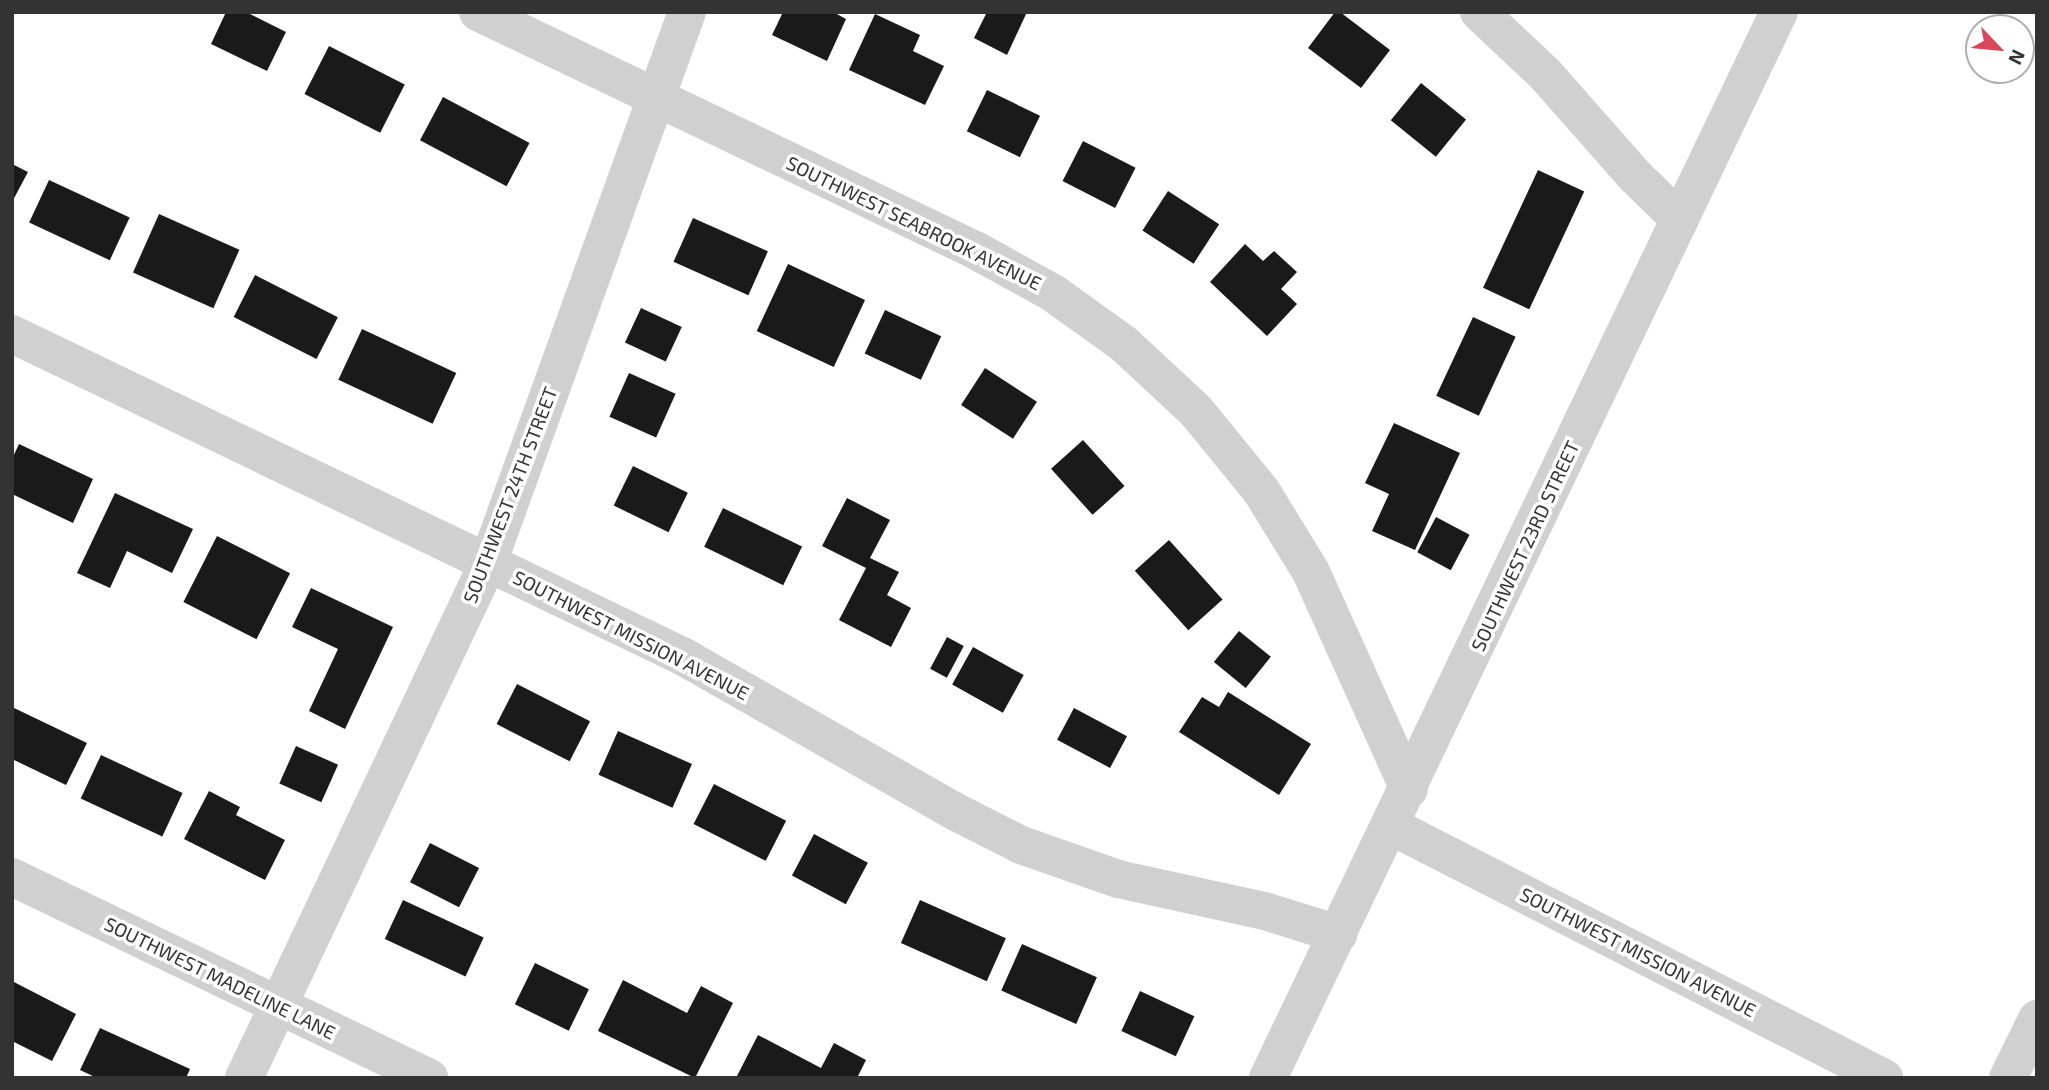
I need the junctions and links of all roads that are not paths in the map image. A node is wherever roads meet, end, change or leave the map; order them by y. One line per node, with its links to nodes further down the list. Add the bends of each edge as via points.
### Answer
1 (478, 12): 5 (street, SOUTHWEST SEABROOK AVENUE)
2 (687, 12): 5 (street, SOUTHWEST 24TH STREET)
3 (1479, 12): 6 (street, via 1545,74 1634,176)
4 (1779, 12): 6 (street, SOUTHWEST 23RD STREET)
5 (656, 98): 8 (street, SOUTHWEST 24TH STREET); 9 (street, SOUTHWEST SEABROOK AVENUE, via 1053,293 1158,374 1231,451 1311,572)
6 (1680, 220): 9 (street, SOUTHWEST 23RD STREET)
7 (12, 334): 8 (street, SOUTHWEST MISSION AVENUE)
8 (488, 563): 12 (street, SOUTHWEST MISSION AVENUE, via 684,657 1021,845 1118,879 1265,911); 13 (street, SOUTHWEST 24TH STREET)
9 (1409, 789): 10 (street, SOUTHWEST 23RD STREET)
10 (1391, 826): 12 (street, SOUTHWEST 23RD STREET); 18 (street, SOUTHWEST MISSION AVENUE)
11 (12, 877): 13 (street, SOUTHWEST MADELINE LANE)
12 (1338, 934): 17 (street, SOUTHWEST 23RD STREET)
13 (278, 1005): 15 (street, SOUTHWEST 24TH STREET); 16 (street, SOUTHWEST MADELINE LANE)
14 (2037, 1019): 19 (street)
15 (244, 1078)
16 (429, 1078)
17 (1268, 1078)
18 (1884, 1078)
19 (2008, 1078)

